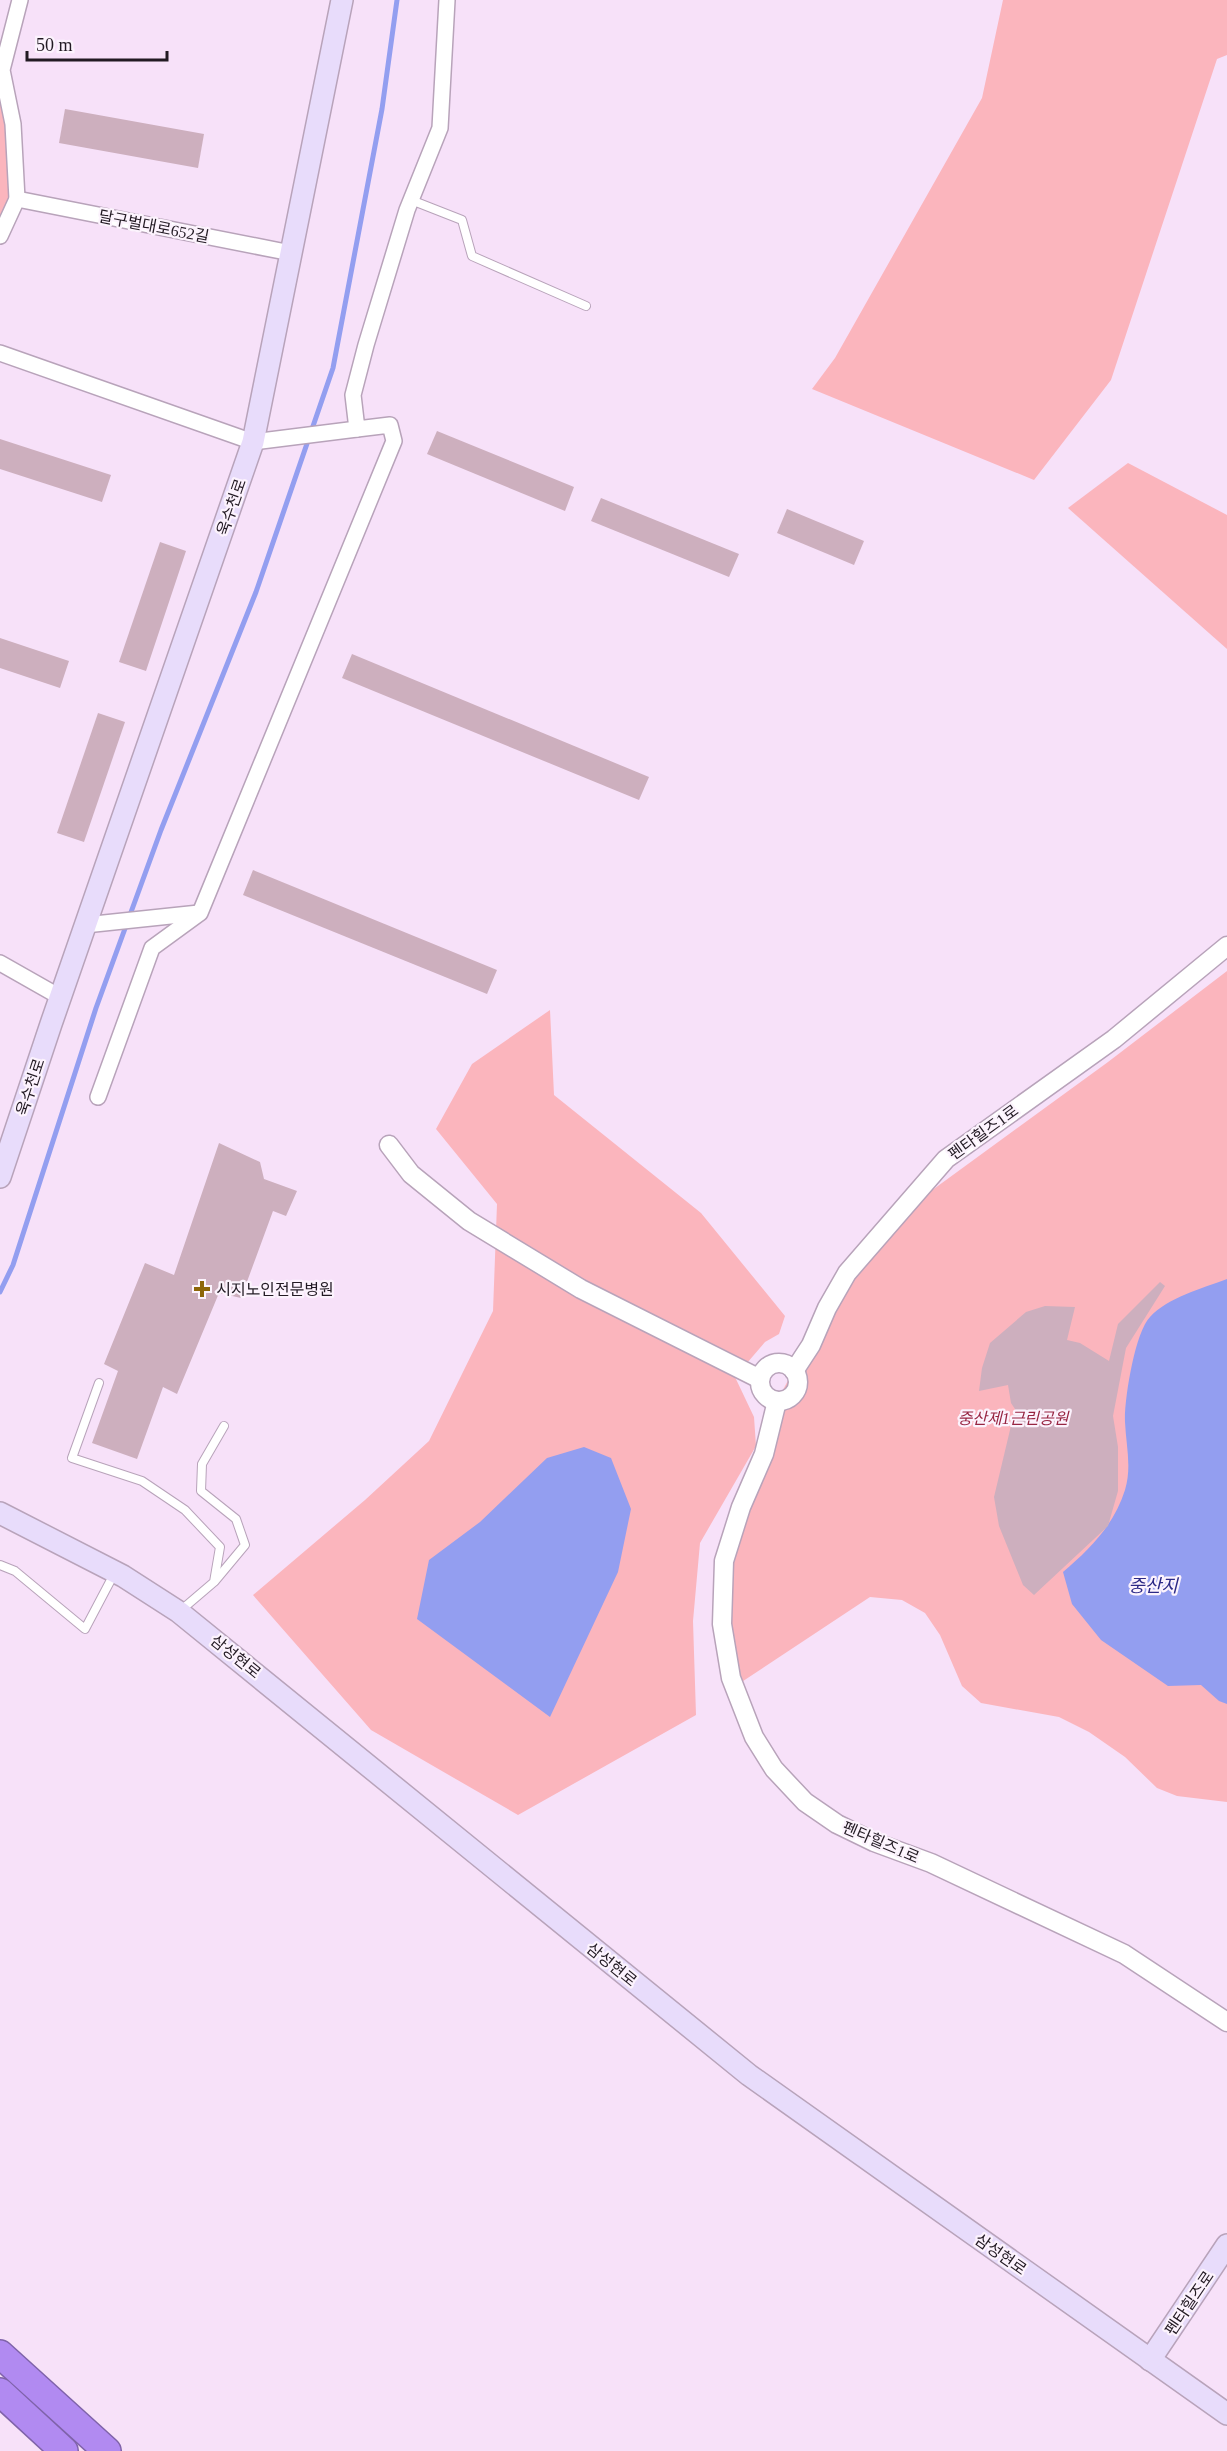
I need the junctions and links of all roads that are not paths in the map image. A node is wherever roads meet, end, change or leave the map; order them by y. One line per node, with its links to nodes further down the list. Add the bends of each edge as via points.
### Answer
1 (21, 0): 4 (street)
2 (342, 0): 8 (main road, 욱수천로)
3 (447, 0): 6 (street, via 440,128)
4 (3, 55): 5 (street, via 2,70 13,124)
5 (17, 199): 7 (street); 8 (street, 달구벌대로652길)
6 (411, 200): 9 (lane, via 462,220 472,256); 11 (street, via 353,395)
7 (0, 236)
8 (291, 253): 12 (main road, 욱수천로)
9 (586, 306)
10 (0, 353): 12 (street)
11 (357, 429): 12 (street); 13 (street, via 390,425 394,441)
12 (253, 442): 14 (main road, 욱수천로)
13 (200, 913): 14 (street); 18 (street, via 152,948)
14 (85, 925): 17 (main road, 욱수천로)
15 (1227, 946): 21 (street, 펜타힐즈1로, via 1114,1039 946,1159 847,1273)
16 (0, 963): 17 (street)
17 (60, 997): 20 (main road, 욱수천로)
18 (98, 1096)
19 (389, 1145): 22 (street, via 411,1174 469,1221 581,1289)
20 (0, 1177)
21 (794, 1371): 22 (street, via 784,1363 771,1364); 24 (street, via 797,1389 789,1398)
22 (760, 1379): 24 (street, via 762,1391)
23 (99, 1383): 29 (lane, via 72,1458 142,1480 185,1510 220,1547)
24 (777, 1401): 31 (street, 펜타힐즈1로, via 764,1454 724,1561 722,1624 731,1678 754,1737 774,1769 805,1802 837,1824 932,1863 1124,1954)
25 (224, 1426): 29 (lane, via 202,1464 201,1491 236,1519 245,1545)
26 (0, 1513): 28 (main road, 삼성현로)
27 (0, 1565): 28 (lane, via 15,1571 85,1629)
28 (114, 1572): 30 (main road, 삼성현로)
29 (214, 1582): 30 (lane)
30 (179, 1612): 34 (main road, 삼성현로, via 748,2076)
31 (1227, 2022)
32 (1227, 2246): 34 (main road, 펜타힐즈로)
33 (0, 2354): 38 (highway)
34 (1150, 2360): 36 (main road, 삼성현로)
35 (0, 2392): 37 (highway)
36 (1227, 2414)
37 (64, 2451)
38 (107, 2451)

